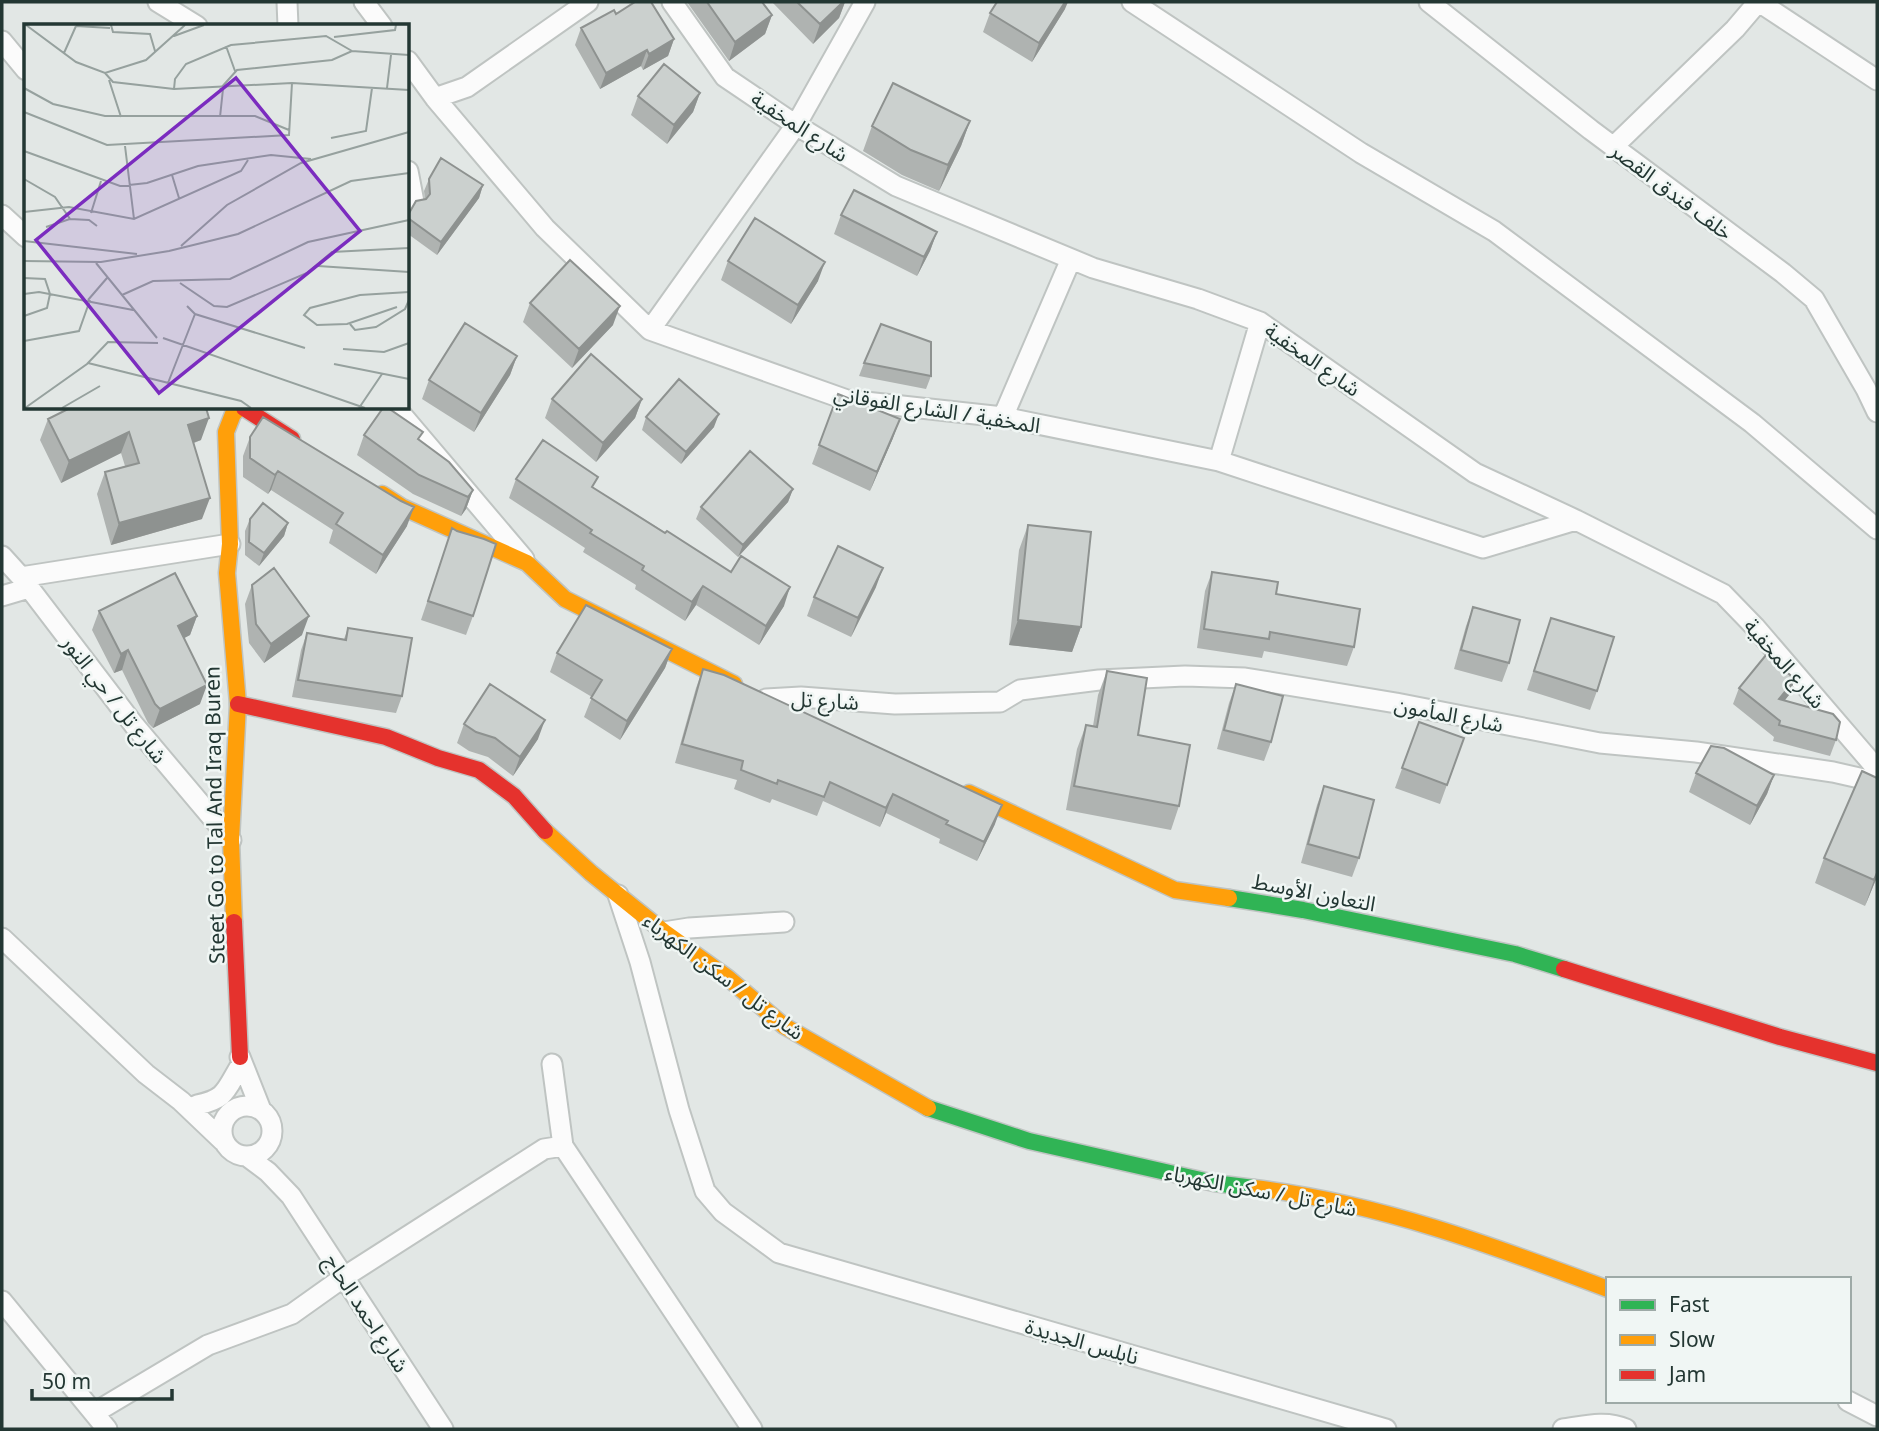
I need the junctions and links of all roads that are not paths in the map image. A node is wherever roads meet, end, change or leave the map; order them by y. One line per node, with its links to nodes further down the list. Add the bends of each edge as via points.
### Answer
1 (158, 2): 10 (street)
2 (288, 2): 11 (street)
3 (364, 2): 12 (street)
4 (588, 2): 17 (street, via 467,87)
5 (672, 2): 18 (street, شارع المخفية, via 725,77)
6 (865, 2): 18 (street)
7 (1132, 2): 36 (street, via 1361,153 1494,232 1752,423)
8 (1429, 2): 19 (street, خلف فندق القصر)
9 (1758, 2): 16 (street); 19 (street)
10 (194, 24)
11 (288, 24)
12 (380, 24)
13 (2, 41): 15 (street)
14 (410, 64): 17 (street, المخفية / الشارع الفوقاني)
15 (24, 68)
16 (1877, 80)
17 (435, 98): 26 (street, المخفية / الشارع الفوقاني, via 545,228)
18 (796, 125): 24 (street, شارع المخفية, via 896,186); 26 (street)
19 (1613, 146): 30 (street, خلف فندق القصر, via 1814,299)
20 (410, 181): 21 (street)
21 (414, 202)
22 (2, 215): 23 (street)
23 (24, 235)
24 (1071, 259): 25 (street, شارع المخفية); 31 (street)
25 (1260, 322): 33 (street); 35 (street, شارع المخفية, via 1475,472)
26 (650, 330): 31 (street, المخفية / الشارع الفوقاني, via 846,400)
27 (238, 410): 37 (street, Steet Go to Tal And Iraq Buren, via 226,432)
28 (244, 410): 32 (street)
29 (398, 410): 39 (street)
30 (1877, 412)
31 (1003, 417): 33 (street, المخفية / الشارع الفوقاني)
32 (309, 449)
33 (1219, 461): 35 (street, المخفية / الشارع الفوقاني, via 1483,548)
34 (367, 485): 39 (street, شارع تل, via 402,507)
35 (1576, 520): 46 (street, شارع المخفية, via 1723,594)
36 (1877, 529)
37 (230, 544): 40 (street); 44 (street, Steet Go to Tal And Iraq Buren, via 227,573)
38 (2, 556): 40 (street, شارع تل / حي النور)
39 (527, 563): 43 (street, شارع تل, via 565,599)
40 (25, 583): 41 (street); 49 (street, شارع تل / حي النور, via 134,725)
41 (2, 596)
42 (1020, 690): 43 (street, شارع تل, via 1000,702); 47 (street, شارع المأمون, via 1151,677 1245,678 1600,743 1685,750)
43 (766, 699): 45 (street)
44 (238, 704): 49 (street, Steet Go to Tal And Iraq Buren); 50 (street, شارع تل / سكن الكهرباء, via 386,737 479,770 514,796 549,835)
45 (791, 711)
46 (1877, 769)
47 (1877, 782)
48 (954, 786): 56 (street, التعاون الأوسط, via 1175,890 1303,910 1515,954)
49 (231, 840): 54 (street, Steet Go to Tal And Iraq Buren)
50 (618, 895): 52 (street, شارع تل / سكن الكهرباء); 74 (street, نابلس الجديدة, via 705,1191 723,1212 779,1253)
51 (784, 922): 52 (street)
52 (664, 932): 66 (street, شارع تل / سكن الكهرباء, via 784,1026 925,1108 1029,1141 1214,1183 1297,1193 1392,1216 1508,1251)
53 (2, 938): 57 (street, via 146,1074)
54 (240, 1063): 57 (street, via 225,1092 214,1101); 58 (street); 59 (street)
55 (552, 1063): 62 (street)
56 (1877, 1063)
57 (189, 1103): 59 (street); 61 (street)
58 (261, 1110): 59 (street, via 242,1106); 60 (street, via 270,1121)
59 (232, 1111): 61 (street, via 223,1122)
60 (271, 1140): 63 (street, via 263,1151); 64 (street)
61 (223, 1141): 63 (street, via 232,1152)
62 (563, 1146): 65 (street, via 544,1149); 73 (street)
63 (248, 1157): 64 (street)
64 (291, 1196): 65 (street, شارع احمد الحاج)
65 (344, 1277): 69 (street, via 292,1314 208,1345); 72 (street, شارع احمد الحاج)
66 (1606, 1288)
67 (2, 1301): 69 (street)
68 (1851, 1403): 70 (street)
69 (94, 1413): 71 (street)
70 (1877, 1416)
71 (107, 1429)
72 (443, 1429)
73 (752, 1429)
74 (1386, 1429)
75 (1563, 1429): 76 (street, via 1598,1424)
76 (1626, 1429)

